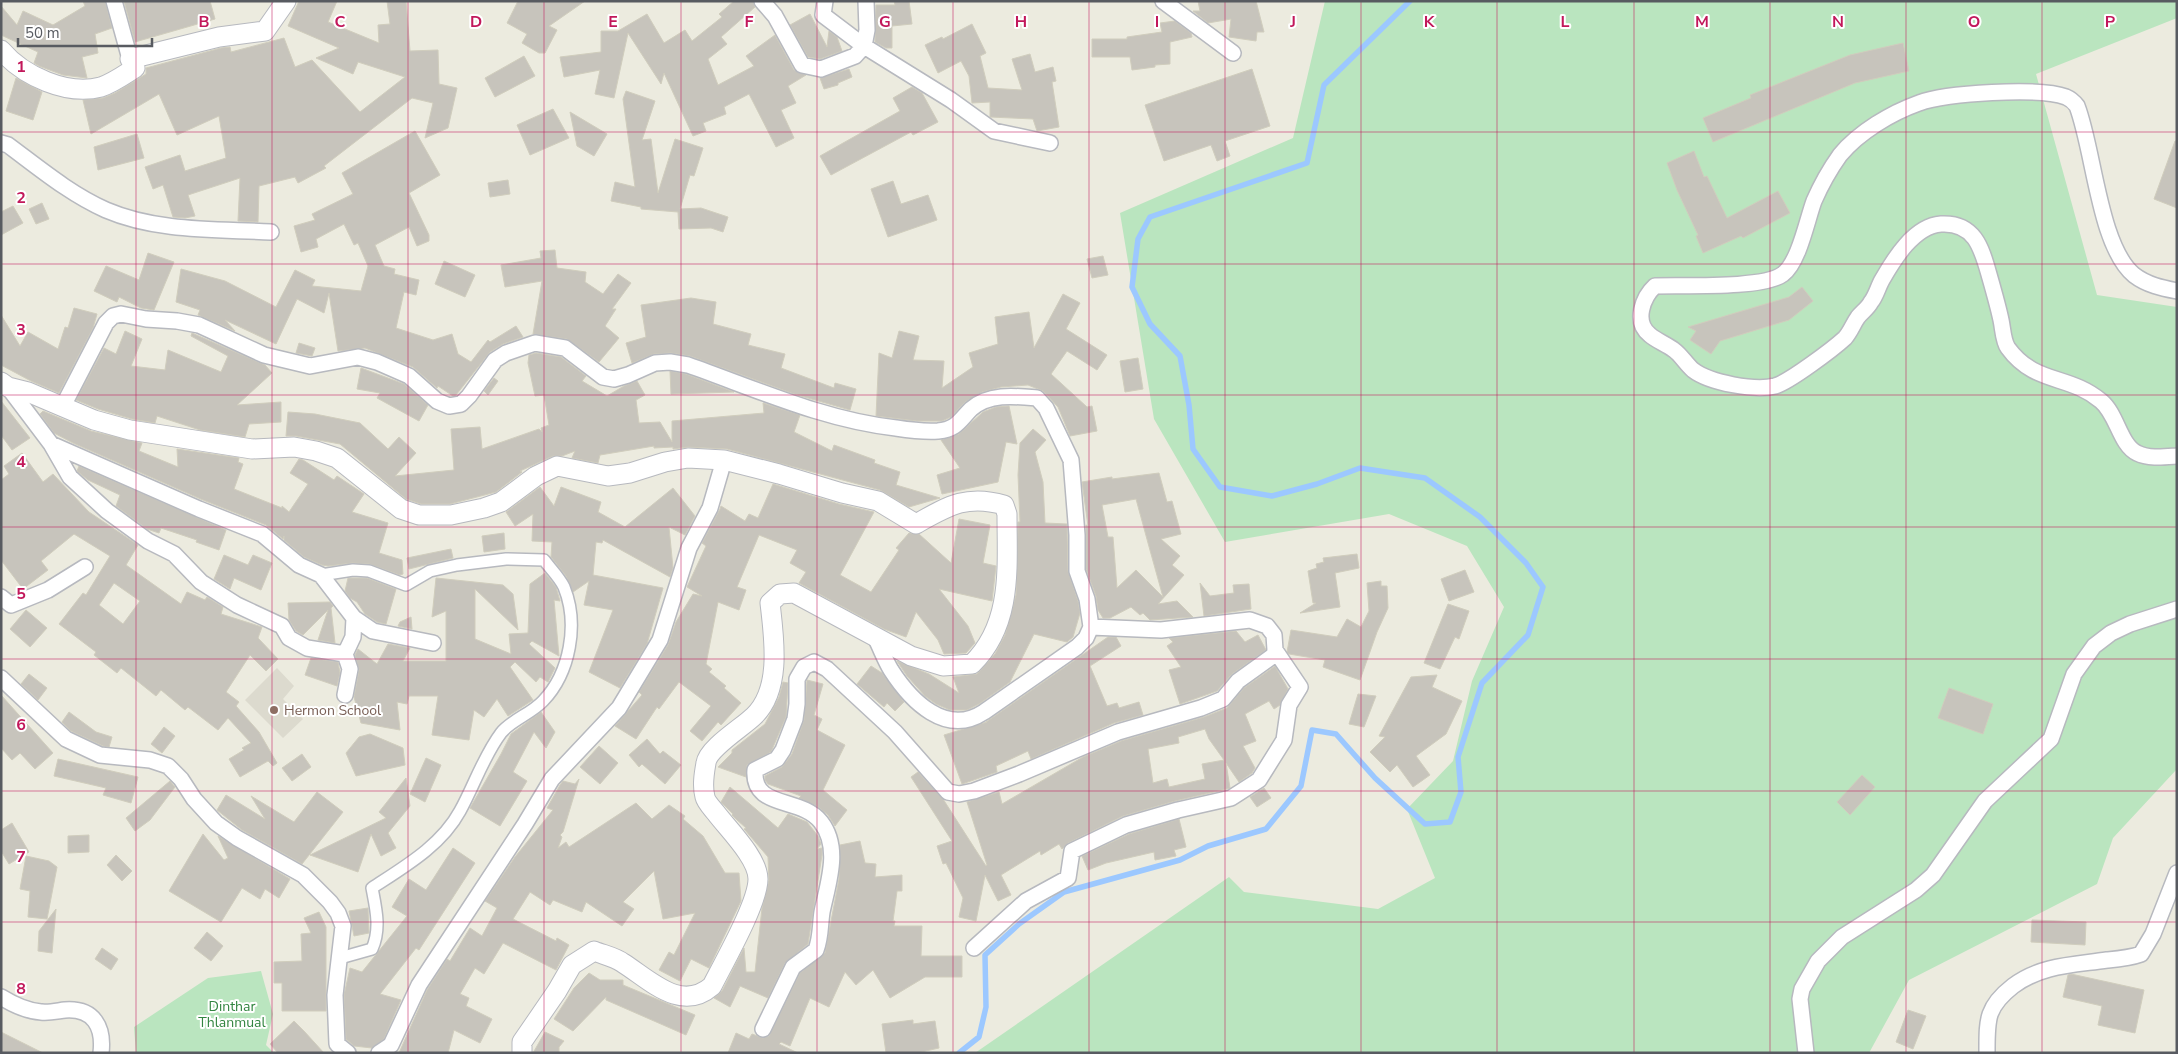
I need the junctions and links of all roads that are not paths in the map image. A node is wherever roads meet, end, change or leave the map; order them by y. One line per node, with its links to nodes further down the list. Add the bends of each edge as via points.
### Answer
1 (114, 1): 10 (street)
2 (286, 1): 10 (street, via 265,31 219,37)
3 (762, 1): 7 (street, via 775,16 802,65 821,69 831,66 855,56)
4 (825, 1): 7 (street, via 823,15)
5 (866, 1): 7 (street)
6 (1163, 1): 9 (street)
7 (864, 46): 12 (street, via 994,131)
8 (1, 50): 10 (street, via 40,78 61,87 82,90 102,87 135,68)
9 (1233, 53)
10 (130, 59)
11 (1, 143): 13 (street, via 83,198 140,221 176,227)
12 (1050, 143)
13 (271, 232)
14 (2177, 291): 18 (street, via 2146,283 2133,274 2120,255 2109,230 2077,106 2073,101 2059,95 2017,92 1932,98 1890,116 1858,139 1835,163 1815,200 1794,261 1783,274 1764,281 1656,286 1643,300 1641,314 1648,334 1674,350 1704,377 1761,388 1776,386 1844,338 1871,303 1882,280 1909,241 1929,226 1953,224 1964,228 1975,238 1983,252 1996,294 2006,346 2039,374 2074,385 2100,400 2113,416 2128,447 2137,454 2161,458)
15 (4, 384): 16 (street); 17 (street)
16 (63, 406): 19 (street, via 94,420 160,436 252,449 316,451 338,458 401,509 419,515 451,515 501,502 536,476 557,466 608,476 688,458); 25 (street, via 106,323 121,314 199,325 264,355 310,366 358,357 377,362 409,376 437,402 449,406 461,404 490,366 506,353 534,343 565,348 603,377 614,379 655,363 688,365 819,411 875,426 936,431 952,429 972,408 983,402 998,397 1037,398 1046,408 1071,460 1077,571 1087,599)
17 (51, 444): 21 (street, via 262,534 299,565); 29 (street, via 70,477 148,541 174,554 201,582 237,606 282,626 289,638 307,648)
18 (2177, 456)
19 (724, 460): 26 (street, via 878,501 916,524 949,505 972,500 1004,505 1007,514 1005,602 993,637 980,656 972,664 943,666 911,656); 39 (street, via 710,508 689,548 660,640 619,708 552,779 419,985 391,1045)
20 (85, 567): 22 (street, via 48,590 11,605)
21 (321, 575): 24 (street); 34 (street, via 369,571 406,585 430,571 457,565 506,559 544,560 564,586 571,610 566,665 556,685 542,702 501,732 460,812 442,836 408,865 372,888 378,920 377,938 372,949)
22 (1, 597)
23 (2177, 609): 41 (street, via 2130,624 2094,646 2074,674 2051,739 1985,801 1933,875 1916,890 1842,937 1818,961 1800,999)
24 (354, 618): 27 (street, via 373,631); 29 (street, via 353,637)
25 (1091, 627): 26 (street, via 1077,647 992,707 973,719 956,722 931,712 906,689 890,669); 28 (street, via 1161,630 1250,620 1267,626 1274,635)
26 (876, 639): 40 (street, via 794,592 780,594 770,603 773,668 768,694 755,715 706,760 705,799 754,862 758,880 751,906 712,986 703,994 675,996 621,961 594,951 572,965 526,1034)
27 (434, 643)
28 (1276, 650): 33 (street, via 1300,687 1289,705 1284,740 1259,780 1231,798 1126,824 1072,851 1068,878 1026,900); 36 (street, via 1274,655 1238,681 1223,699 1118,732 1019,774 959,794 948,792 896,732 827,669 814,662 804,667 797,679 798,704 788,740 777,759 755,770 755,777 756,783 772,799 803,807 822,823 831,845 831,868 816,950 793,967)
29 (345, 654): 31 (street, via 350,669)
30 (1, 678): 34 (street, via 66,739 100,755 150,760 168,766 216,823 303,875 338,913 342,926)
31 (345, 695)
32 (2177, 873): 42 (street, via 2153,934 2141,954 2051,967 2025,977 1997,1000 1991,1010 1987,1025)
33 (974, 948)
34 (340, 958): 38 (street, via 335,995 337,1044)
35 (1, 997): 37 (street, via 23,1010 86,1013 98,1023)
36 (763, 1029)
37 (101, 1053)
38 (348, 1053)
39 (379, 1053)
40 (522, 1053)
41 (1806, 1053)
42 (1987, 1053)

